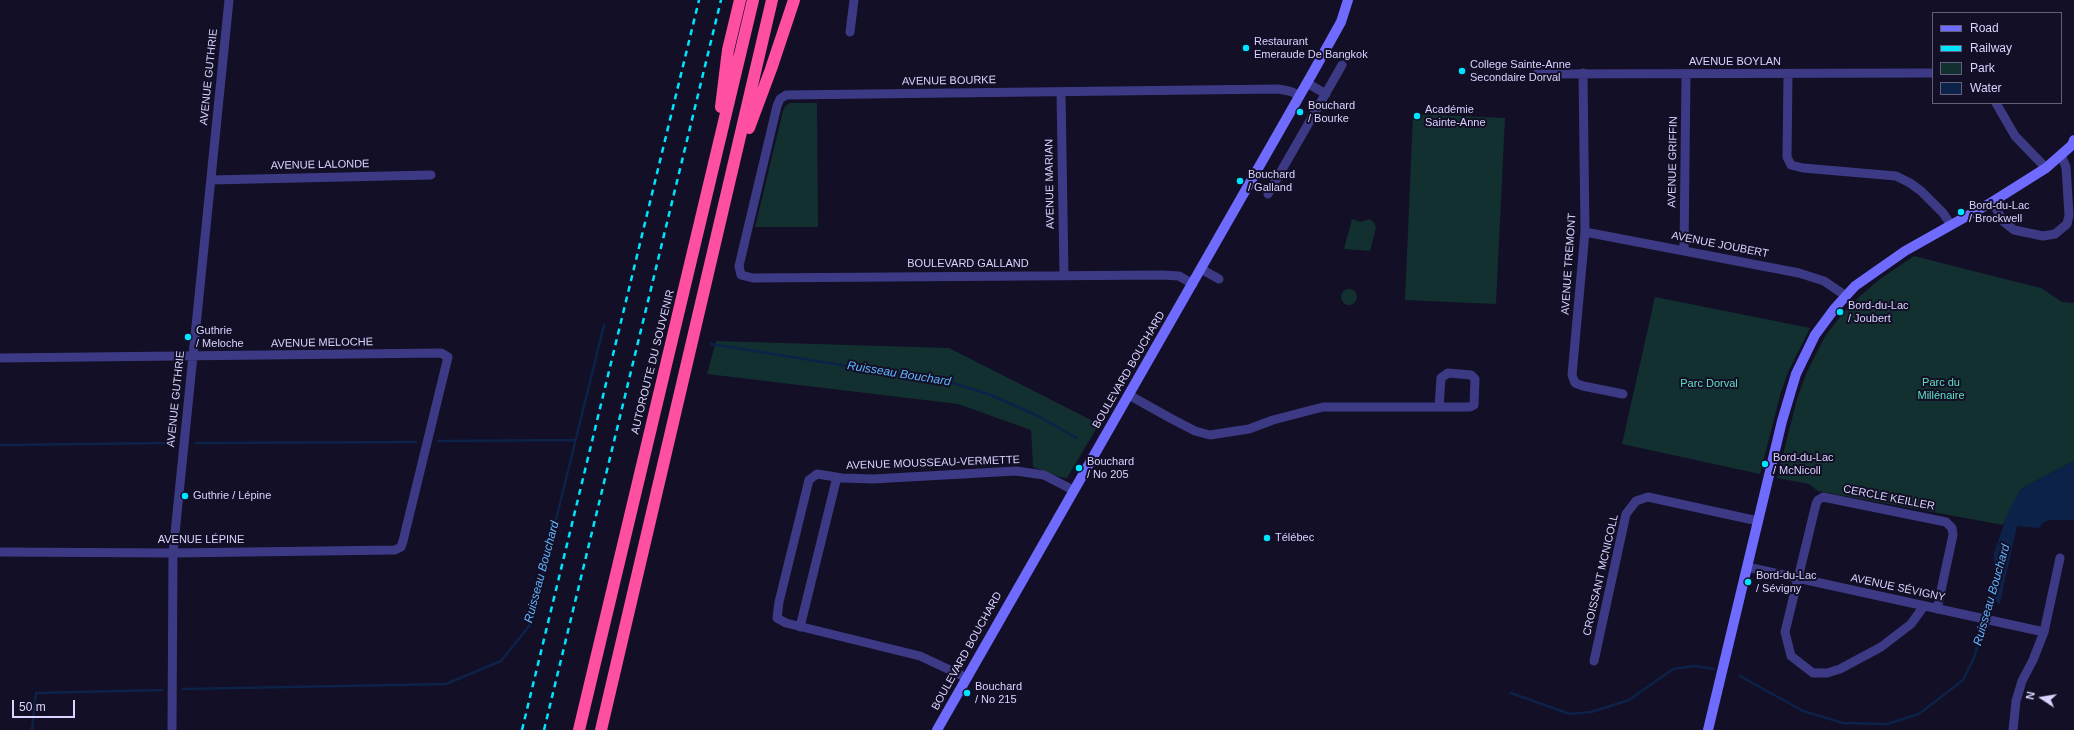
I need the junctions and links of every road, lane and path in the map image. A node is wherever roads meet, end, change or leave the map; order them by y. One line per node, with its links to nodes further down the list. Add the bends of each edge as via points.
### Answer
1 (229, 0): 26 (street, AVENUE GUTHRIE)
2 (740, 0): 24 (highway, via 728,50)
3 (754, 0): 24 (highway, AUTOROUTE DU SOUVENIR)
4 (772, 0): 22 (highway)
5 (794, 0): 22 (highway)
6 (854, 0): 8 (street)
7 (1348, 0): 15 (main road, BOULEVARD BOUCHARD, via 1341,22)
8 (850, 32)
9 (1342, 65): 17 (street)
10 (1932, 73): 14 (street, AVENUE BOYLAN)
11 (1537, 74): 12 (street, AVENUE BOYLAN)
12 (1584, 74): 13 (street, AVENUE BOYLAN); 30 (street, AVENUE TREMONT)
13 (1686, 74): 14 (street, AVENUE BOYLAN); 31 (street, AVENUE GRIFFIN)
14 (1788, 74): 29 (street, via 1787,157 1791,165 1896,176 1921,191)
15 (1307, 83): 17 (street); 18 (main road, BOULEVARD BOUCHARD)
16 (1061, 92): 18 (street, AVENUE BOURKE, via 1278,89); 33 (street, AVENUE BOURKE, via 783,97 777,106 742,249 739,266); 34 (street, AVENUE MARIAN)
17 (1326, 94): 27 (street)
18 (1300, 95): 32 (main road, BOULEVARD BOUCHARD)
19 (1997, 104): 23 (street, via 2015,136)
20 (2073, 143): 21 (main road)
21 (2061, 155): 23 (main road); 28 (street, via 2066,167 2069,215 2066,224 2055,234 2042,236 2014,230 2004,222)
22 (734, 166): 60 (highway)
23 (2046, 168): 28 (main road)
24 (712, 172): 59 (highway, AUTOROUTE DU SOUVENIR)
25 (431, 175): 26 (street, AVENUE LALONDE)
26 (211, 180): 38 (street, AVENUE GUTHRIE)
27 (1268, 194)
28 (1992, 202): 29 (main road)
29 (1951, 225): 37 (main road, via 1890,260)
30 (1585, 232): 31 (street, AVENUE JOUBERT); 40 (street, AVENUE TREMONT, via 1572,374 1575,383)
31 (1684, 250): 37 (street, AVENUE JOUBERT, via 1810,276 1835,287)
32 (1201, 269): 35 (street); 36 (main road, BOULEVARD BOUCHARD)
33 (741, 275): 34 (street, BOULEVARD GALLAND, via 762,278)
34 (1064, 275): 36 (street, BOULEVARD GALLAND, via 1172,275)
35 (1219, 280)
36 (1193, 284): 41 (main road, BOULEVARD BOUCHARD)
37 (1846, 296): 45 (main road, via 1815,335 1796,374)
38 (193, 356): 39 (street, AVENUE MELOCHE); 46 (street, AVENUE MELOCHE, via 441,354 448,357); 48 (street, AVENUE GUTHRIE)
39 (0, 358)
40 (1623, 394)
41 (1129, 395): 42 (street, via 1194,431 1210,435 1250,429 1323,407); 44 (main road, BOULEVARD BOUCHARD)
42 (1439, 407): 42 (street, via 1470,407 1474,404 1475,379 1471,375 1448,373 1441,378)
43 (837, 477): 44 (street, AVENUE MOUSSEAU-VERMETTE, via 880,478 1016,471 1044,475); 54 (street, AVENUE MOUSSEAU-VERMETTE); 54 (street, AVENUE MOUSSEAU-VERMETTE, via 817,474 808,482 777,612 777,618 781,622)
44 (1073, 490): 57 (main road, BOULEVARD BOUCHARD)
45 (1758, 521): 50 (main road); 56 (street, CROISSANT MCNICOLL, via 1648,497 1636,501 1626,514)
46 (401, 547): 48 (street, AVENUE LÉPINE, via 395,550)
47 (0, 552): 48 (street, AVENUE LÉPINE)
48 (173, 553): 58 (street, AVENUE GUTHRIE)
49 (2060, 558): 55 (street)
50 (1747, 567): 51 (street, AVENUE SÉVIGNY); 62 (main road)
51 (1798, 578): 52 (street, AVENUE SÉVIGNY); 52 (street, via 1785,632 1791,656 1813,673 1827,673 1840,669 1881,647 1911,624); 53 (street, CERCLE KEILLER, via 1816,504 1823,497 1946,522 1952,528 1953,535)
52 (1924, 606): 53 (street, AVENUE SÉVIGNY)
53 (1938, 609): 55 (street, AVENUE SÉVIGNY)
54 (800, 627): 57 (street, AVENUE MOUSSEAU-VERMETTE, via 920,656)
55 (2044, 632): 63 (street, via 2018,691)
56 (1594, 660)
57 (967, 678): 61 (main road, BOULEVARD BOUCHARD)
58 (172, 730)
59 (579, 730)
60 (601, 730)
61 (937, 730)
62 (1708, 730)
63 (2013, 730)

